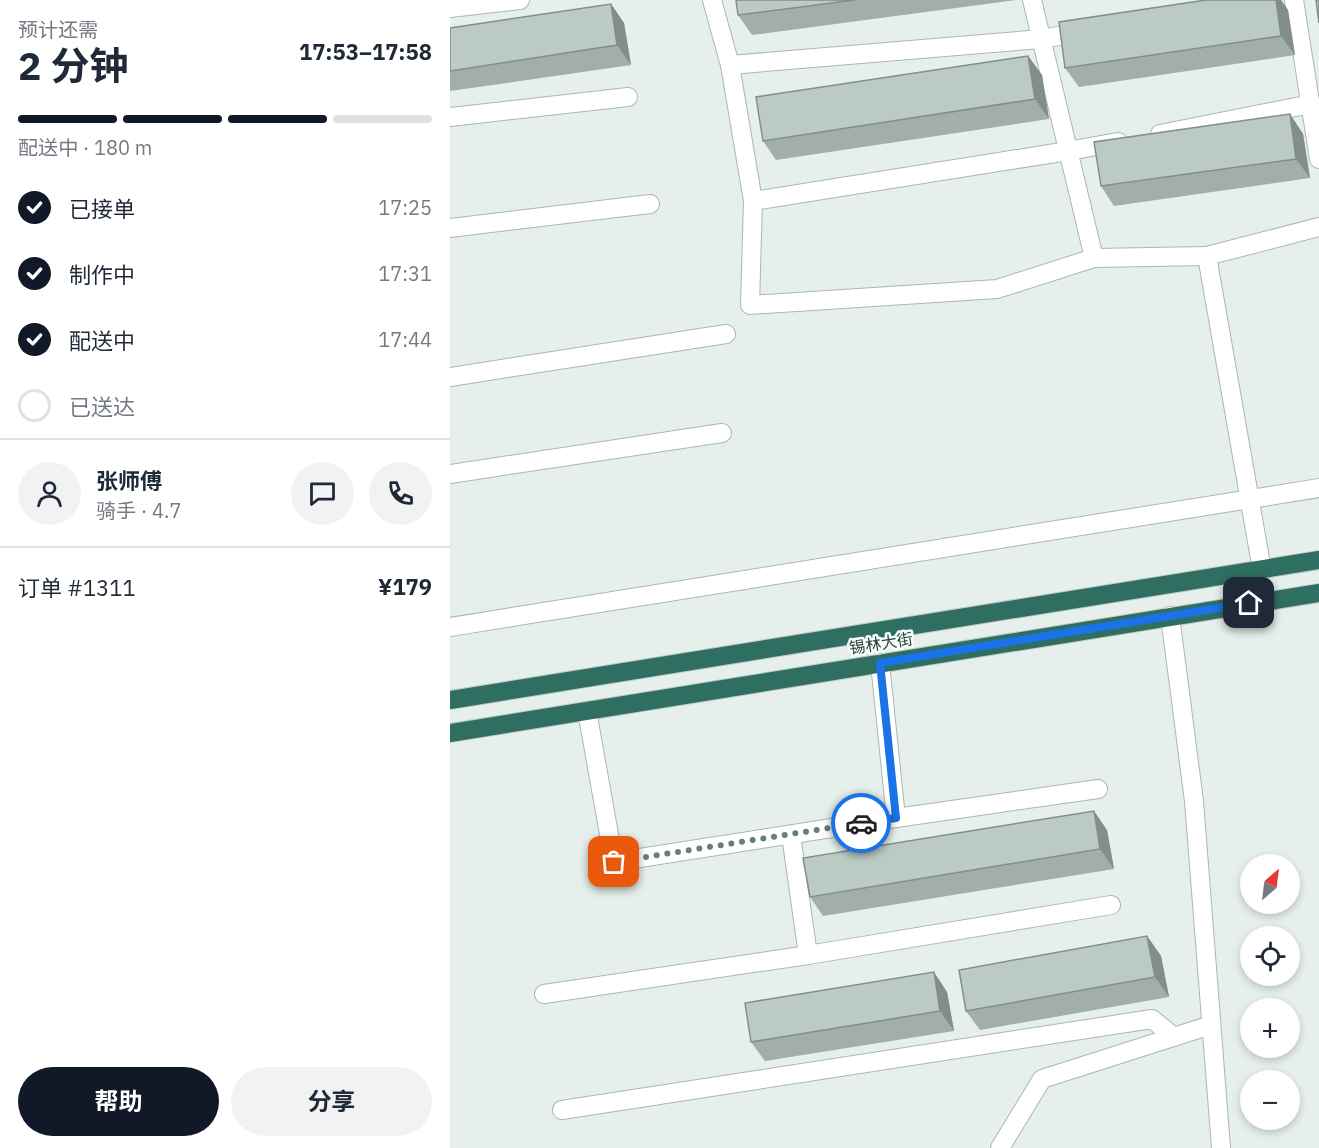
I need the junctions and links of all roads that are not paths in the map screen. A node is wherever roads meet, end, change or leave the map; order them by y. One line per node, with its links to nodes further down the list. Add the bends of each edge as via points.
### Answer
1 (520, 0): 5 (street)
2 (712, 0): 8 (street)
3 (1032, 0): 7 (street)
4 (1294, 0): 10 (street)
5 (450, 8)
6 (1098, 30): 7 (street)
7 (1041, 39): 8 (street); 12 (street)
8 (730, 65): 14 (street)
9 (628, 97): 11 (street)
10 (1311, 104): 12 (street); 13 (street)
11 (450, 117)
12 (1068, 152): 14 (street); 19 (street)
13 (1319, 159)
14 (753, 201): 19 (street, via 750,305 997,289)
15 (650, 204): 17 (street)
16 (1319, 227): 18 (street)
17 (450, 228)
18 (1207, 256): 19 (street); 25 (street)
19 (1094, 258)
20 (726, 334): 21 (street)
21 (450, 377)
22 (722, 433): 23 (street)
23 (450, 474)
24 (1319, 488): 25 (street)
25 (1250, 500): 27 (street); 30 (street)
26 (1319, 560): 27 (highway, 锡林大街)
27 (1262, 570): 32 (highway, 锡林大街)
28 (1319, 593): 29 (highway, 锡林大街)
29 (1170, 616): 31 (highway, 锡林大街); 41 (street, via 1194,801)
30 (450, 627)
31 (880, 663): 33 (highway, 锡林大街); 36 (street)
32 (450, 700)
33 (587, 711): 34 (highway, 锡林大街); 37 (street, via 614,862)
34 (450, 733)
35 (1098, 789): 36 (street)
36 (896, 818): 37 (street)
37 (791, 835): 39 (street)
38 (1111, 905): 39 (street)
39 (808, 955): 40 (street)
40 (544, 994)
41 (1211, 1025): 42 (street); 45 (street)
42 (1174, 1037): 43 (street, via 1152,1019); 44 (street, via 1042,1079)
43 (562, 1110)
44 (1000, 1148)
45 (1221, 1148)

